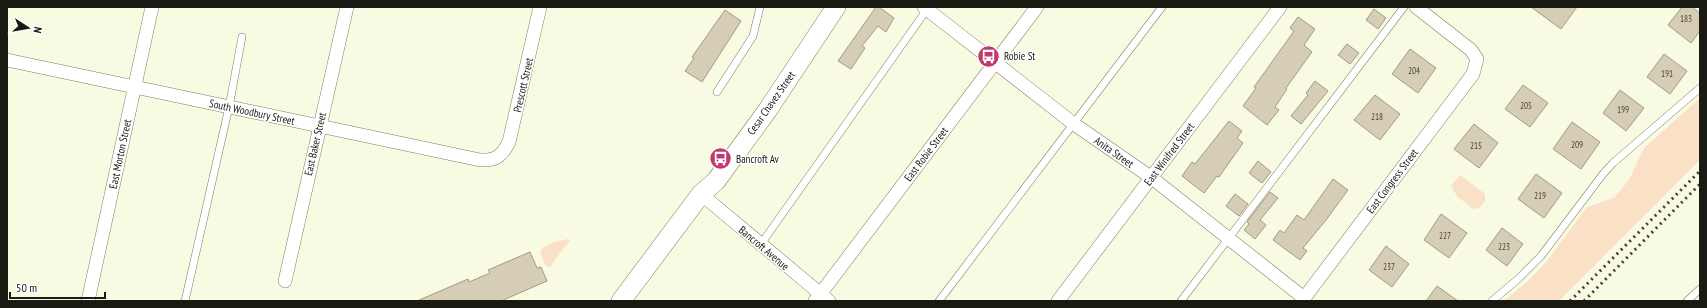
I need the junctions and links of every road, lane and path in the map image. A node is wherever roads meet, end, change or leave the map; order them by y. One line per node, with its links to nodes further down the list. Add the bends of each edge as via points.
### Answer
1 (152, 7): 16 (street, East Morton Street)
2 (347, 7): 21 (street, East Baker Street)
3 (540, 7): 22 (street, Prescott Street, via 510,142)
4 (760, 7): 18 (lane, via 753,36)
5 (824, 7): 24 (main road, Cesar Chavez Street, via 709,174)
6 (836, 7): 24 (main road, Cesar Chavez Street, via 767,111 716,181)
7 (1037, 7): 15 (street, East Robie Street)
8 (1162, 7): 20 (lane)
9 (1280, 7): 23 (street, East Winifred Street)
10 (1404, 7): 25 (lane)
11 (1416, 7): 30 (street, East Congress Street, via 1471,50 1477,59 1473,74)
12 (926, 8): 15 (street, Anita Street); 26 (lane)
13 (242, 37): 19 (lane)
14 (7, 60): 16 (street, South Woodbury Street)
15 (994, 63): 20 (street, Anita Street); 29 (street, East Robie Street)
16 (134, 86): 19 (street, South Woodbury Street); 31 (street, East Morton Street)
17 (1700, 88): 37 (lane, via 1613,163 1537,260)
18 (717, 92)
19 (229, 107): 21 (street, South Woodbury Street); 32 (lane)
20 (1074, 124): 23 (street, Anita Street); 34 (lane)
21 (319, 127): 22 (street, South Woodbury Street, via 480,160); 27 (street, East Baker Street)
22 (497, 158)
23 (1152, 178): 25 (street, Anita Street); 35 (street, East Winifred Street)
24 (701, 194): 26 (street, Bancroft Avenue); 33 (main road, Cesar Chavez Street)
25 (1228, 239): 30 (street, Anita Street); 36 (lane)
26 (761, 244): 29 (street, Bancroft Avenue)
27 (285, 281)
28 (1700, 289): 38 (lane)
29 (821, 299)
30 (1303, 299)
31 (88, 301)
32 (185, 301)
33 (620, 301)
34 (939, 301)
35 (1058, 301)
36 (1181, 301)
37 (1492, 301)
38 (1687, 301)

